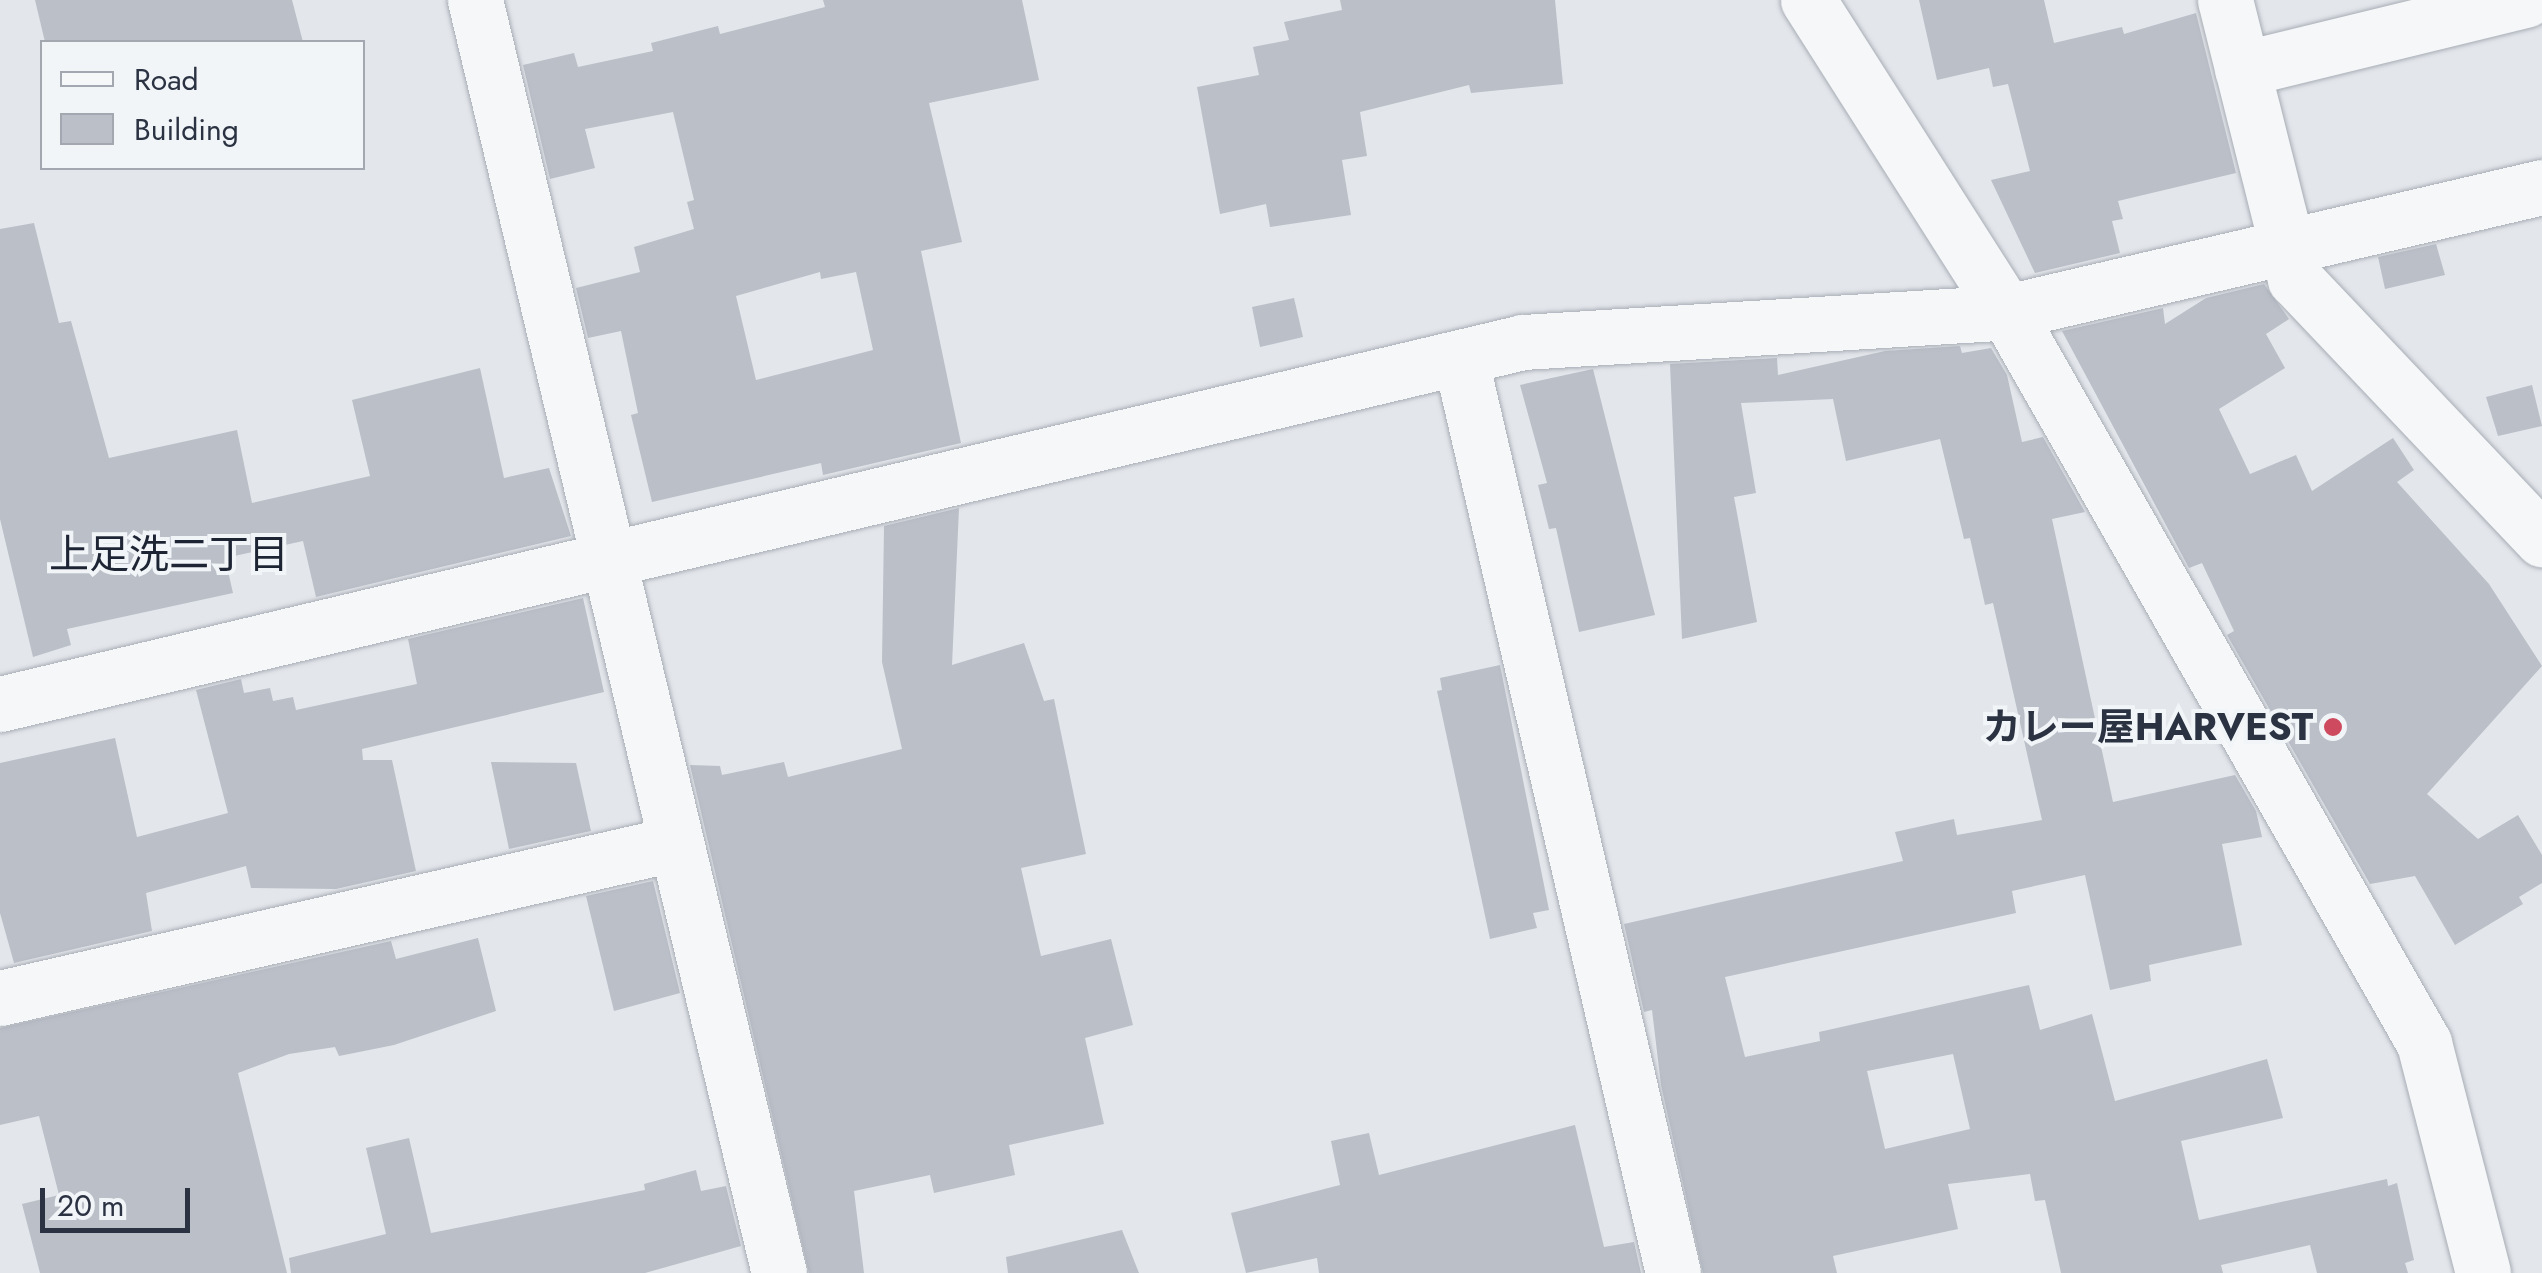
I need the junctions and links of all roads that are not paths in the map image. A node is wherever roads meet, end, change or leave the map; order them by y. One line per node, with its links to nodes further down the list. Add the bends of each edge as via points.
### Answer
1 (475, 0): 11 (street)
2 (1808, 0): 8 (street)
3 (2225, 0): 5 (street)
4 (2526, 0): 5 (street)
5 (2242, 68): 7 (street)
6 (2542, 187): 7 (street)
7 (2284, 248): 8 (street); 10 (street, via 2295,279)
8 (2007, 312): 9 (street, via 1522,342); 17 (street, via 2424,1043)
9 (1460, 357): 11 (street); 16 (street)
10 (2542, 539)
11 (611, 561): 12 (street); 13 (street)
12 (0, 704)
13 (673, 844): 14 (street); 15 (street)
14 (0, 998)
15 (778, 1273)
16 (1673, 1273)
17 (2483, 1273)

